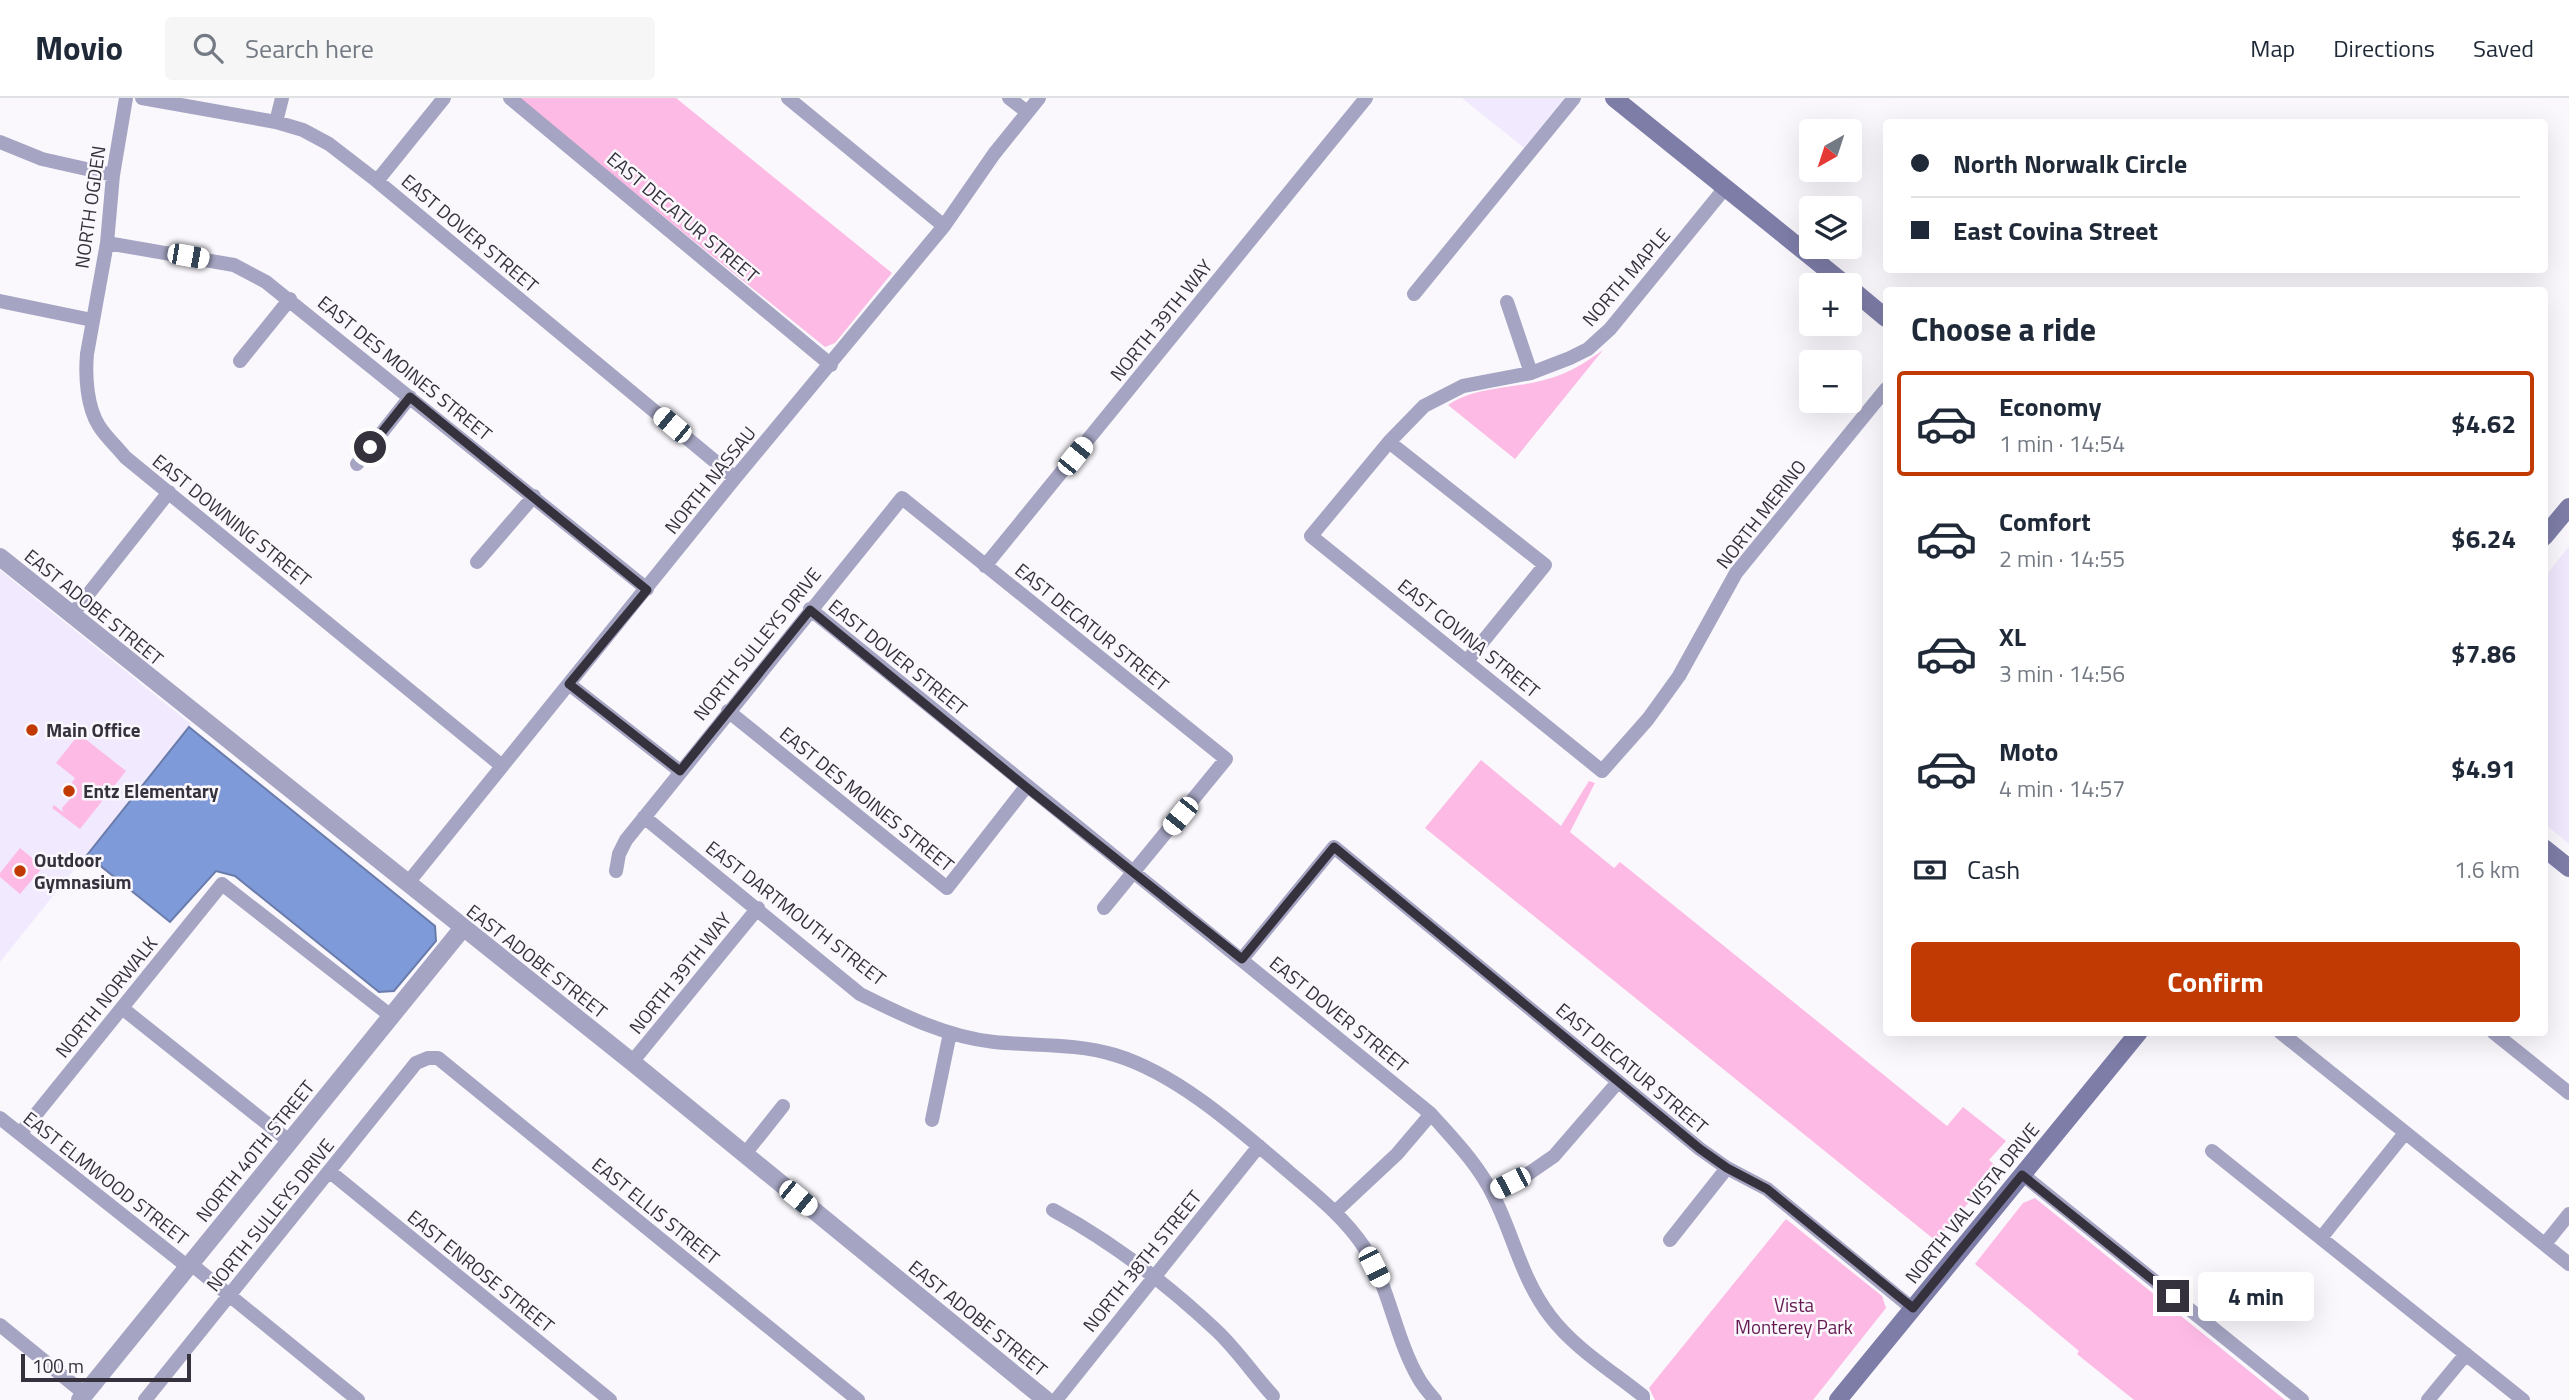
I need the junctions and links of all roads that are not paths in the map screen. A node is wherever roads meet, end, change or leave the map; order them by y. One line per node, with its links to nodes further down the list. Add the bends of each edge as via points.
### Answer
1 (126, 98): 15 (street, NORTH OGDEN)
2 (142, 98): 13 (street, EAST DOVER STREET)
3 (282, 98): 13 (street)
4 (444, 98): 16 (street)
5 (510, 98): 29 (street, EAST DECATUR STREET)
6 (788, 98): 18 (street)
7 (1009, 98): 12 (street)
8 (1039, 98): 12 (street, NORTH NASSAU)
9 (1366, 98): 44 (street, NORTH 39TH WAY)
10 (1574, 98): 21 (street)
11 (1614, 98): 17 (main road)
12 (1027, 112): 18 (street, NORTH NASSAU)
13 (276, 122): 16 (street, EAST DOVER STREET, via 329,144)
14 (0, 142): 15 (street, via 42,159)
15 (113, 175): 19 (street, NORTH OGDEN)
16 (377, 181): 35 (street, EAST DOVER STREET)
17 (1725, 188): 20 (main road); 30 (street, NORTH MAPLE, via 1610,329 1588,349)
18 (944, 226): 29 (street, NORTH NASSAU)
19 (107, 243): 23 (street, EAST DES MOINES STREET, via 234,265); 27 (street, NORTH OGDEN)
20 (1831, 273)
21 (1414, 294)
22 (1862, 298): 26 (main road)
23 (290, 299): 28 (street); 32 (street, EAST DES MOINES STREET)
24 (0, 301): 27 (street)
25 (1507, 302): 30 (street)
26 (1883, 316)
27 (92, 320): 36 (street, EAST DOWNING STREET, via 86,370 98,425 125,457)
28 (240, 361)
29 (831, 365): 35 (street, NORTH NASSAU)
30 (1531, 373): 33 (street, NORTH MAPLE, via 1463,386 1424,406)
31 (1883, 393): 53 (street, NORTH MERINO, via 1736,573 1679,676)
32 (410, 397): 34 (street); 37 (street, EAST DES MOINES STREET)
33 (1390, 442): 41 (street, NORTH MAPLE); 48 (street, via 1545,565)
34 (357, 464)
35 (736, 478): 45 (street, NORTH NASSAU)
36 (169, 492): 47 (street); 51 (street, EAST DOWNING STREET)
37 (534, 496): 43 (street); 45 (street, EAST DES MOINES STREET)
38 (902, 498): 44 (street, EAST DECATUR STREET); 46 (street, NORTH SULLEYS DRIVE)
39 (2569, 507): 40 (main road)
40 (2548, 532)
41 (1311, 536): 48 (street, EAST COVINA STREET)
42 (0, 557): 47 (street, EAST ADOBE STREET)
43 (477, 562)
44 (985, 566): 59 (street, EAST DECATUR STREET, via 1227,759)
45 (647, 590): 49 (street, NORTH NASSAU)
46 (810, 610): 50 (street, NORTH SULLEYS DRIVE); 54 (street, EAST DOVER STREET)
47 (71, 616): 60 (street, EAST ADOBE STREET)
48 (1467, 661): 53 (street, EAST COVINA STREET)
49 (569, 684): 51 (street, NORTH NASSAU); 52 (street)
50 (728, 711): 52 (street, NORTH SULLEYS DRIVE); 54 (street, EAST DES MOINES STREET, via 947,888)
51 (502, 766): 60 (street, NORTH NASSAU)
52 (680, 771): 55 (street, NORTH SULLEYS DRIVE)
53 (1602, 771)
54 (1026, 787): 59 (street, EAST DOVER STREET)
55 (644, 817): 58 (street, NORTH SULLEYS DRIVE, via 626,840); 61 (street, EAST DARTMOUTH STREET)
56 (2548, 851): 57 (main road)
57 (2569, 868)
58 (616, 871)
59 (1134, 873): 62 (street); 64 (street, EAST DOVER STREET)
60 (407, 884): 63 (street, EAST ADOBE STREET)
61 (758, 908): 67 (street, EAST DARTMOUTH STREET, via 860,994); 72 (street, NORTH 39TH WAY)
62 (1104, 908)
63 (462, 929): 66 (street, NORTH 40TH STREET); 72 (street, EAST ADOBE STREET)
64 (1242, 959): 73 (street, EAST DECATUR STREET, via 1334,847); 76 (street, EAST DOVER STREET)
65 (122, 1008): 66 (street, NORTH NORWALK, via 222,884); 80 (street, NORTH NORWALK); 81 (street)
66 (391, 1016): 81 (street, NORTH 40TH STREET)
67 (950, 1033): 78 (street); 82 (street, EAST DARTMOUTH STREET, via 1130,1059 1183,1088)
68 (2136, 1036): 87 (main road, NORTH VAL VISTA DRIVE)
69 (2285, 1036): 79 (street)
70 (2498, 1036): 74 (street)
71 (428, 1058): 86 (street, NORTH SULLEYS DRIVE, via 416,1063); 107 (street, EAST ELLIS STREET, via 438,1058)
72 (632, 1062): 84 (street, EAST ADOBE STREET)
73 (1618, 1082): 85 (street, EAST DECATUR STREET); 88 (street, via 1555,1156)
74 (2569, 1093)
75 (783, 1106): 84 (street)
76 (1431, 1114): 88 (street, EAST DOVER STREET, via 1476,1165); 90 (street, via 1397,1154)
77 (0, 1118): 80 (street, EAST ELMWOOD STREET)
78 (932, 1120)
79 (2405, 1133): 92 (street); 94 (street)
80 (20, 1134): 96 (street, EAST ELMWOOD STREET)
81 (289, 1142): 96 (street, NORTH 40TH STREET)
82 (1259, 1146): 90 (street, EAST DARTMOUTH STREET); 97 (street, NORTH 38TH STREET)
83 (2213, 1151): 92 (street)
84 (744, 1154): 108 (street, EAST ADOBE STREET)
85 (1727, 1168): 93 (street); 99 (street, EAST DECATUR STREET, via 1767,1189)
86 (329, 1171): 98 (street, NORTH SULLEYS DRIVE); 106 (street, EAST ENROSE STREET)
87 (2022, 1175): 99 (main road, NORTH VAL VISTA DRIVE); 113 (street)
88 (1492, 1192): 111 (street, EAST DOVER STREET, via 1520,1262 1548,1315)
89 (1054, 1210): 97 (street)
90 (1335, 1212): 110 (street, EAST DARTMOUTH STREET, via 1364,1247 1419,1379)
91 (2569, 1214): 94 (street)
92 (2320, 1238): 101 (street)
93 (1670, 1240)
94 (2545, 1244): 95 (street)
95 (2569, 1264)
96 (189, 1265): 98 (street, EAST ELMWOOD STREET); 103 (street, NORTH 40TH STREET)
97 (1154, 1277): 102 (street, via 1218,1332); 109 (street, NORTH 38TH STREET)
98 (230, 1296): 104 (street, NORTH SULLEYS DRIVE); 105 (street, EAST ELMWOOD STREET)
99 (1913, 1308): 112 (main road, NORTH VAL VISTA DRIVE)
100 (0, 1325): 103 (street)
101 (2466, 1354): 114 (street); 115 (street)
102 (1273, 1396)
103 (82, 1397)
104 (145, 1400)
105 (358, 1400)
106 (610, 1400)
107 (858, 1400)
108 (1045, 1400)
109 (1055, 1400)
110 (1434, 1400)
111 (1643, 1400)
112 (1838, 1400)
113 (2302, 1400)
114 (2428, 1400)
115 (2523, 1400)

